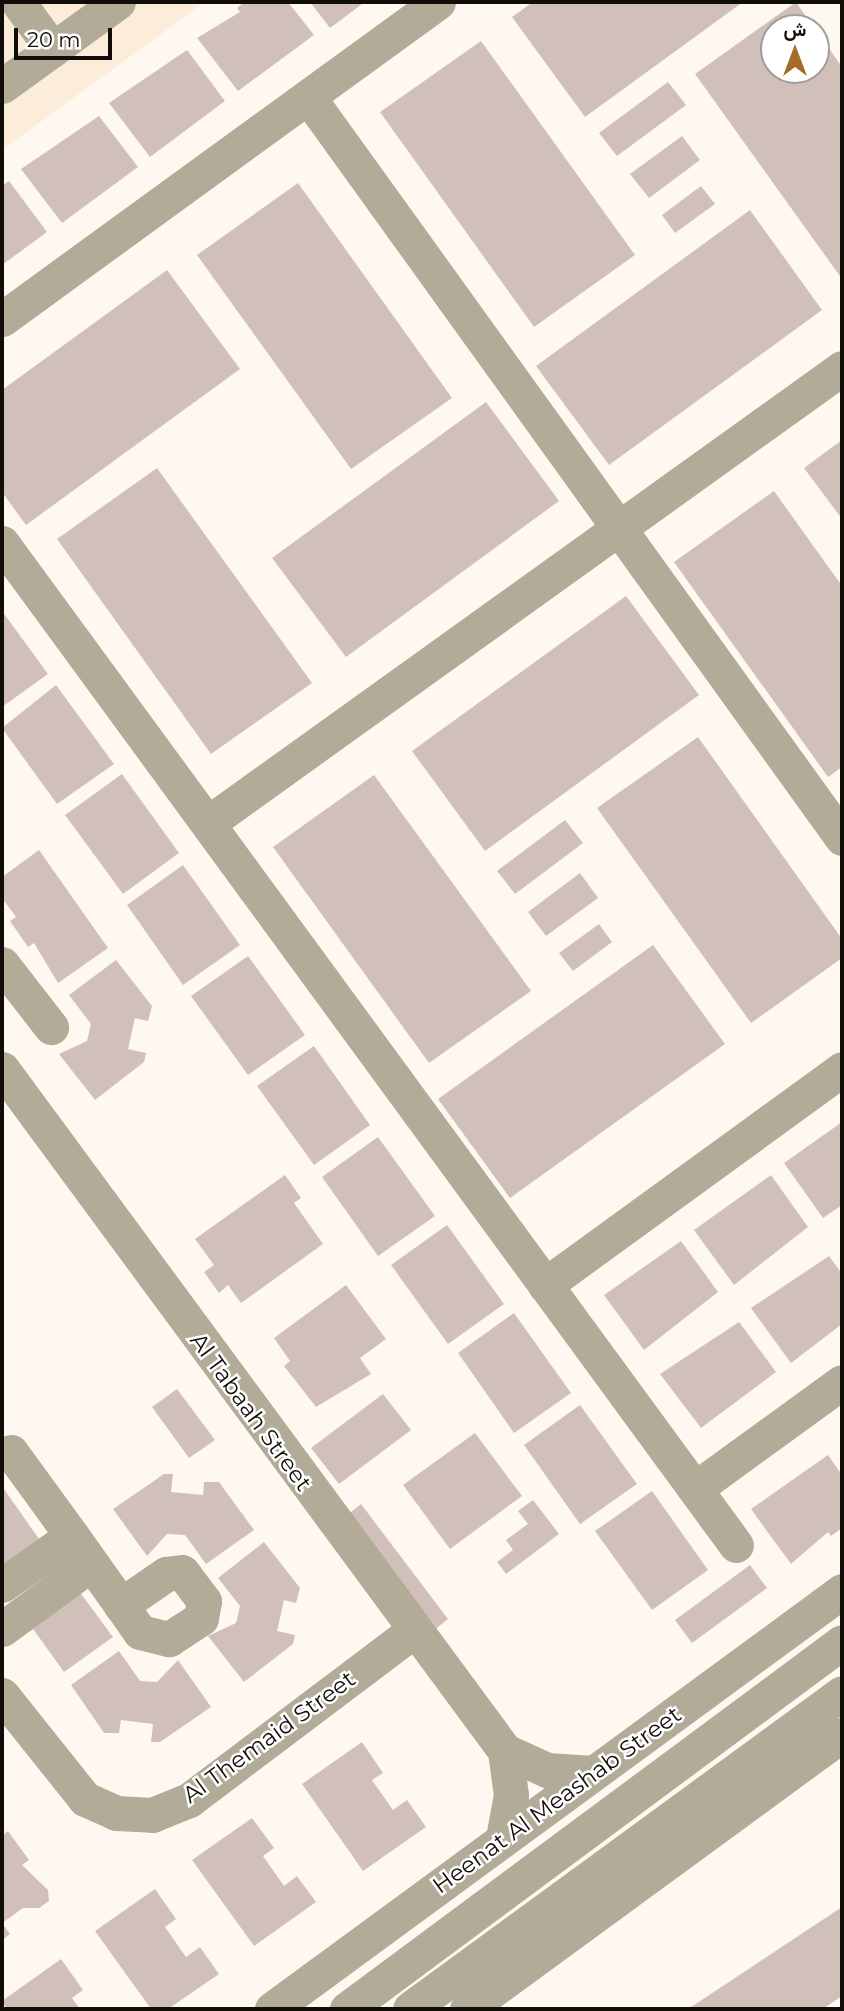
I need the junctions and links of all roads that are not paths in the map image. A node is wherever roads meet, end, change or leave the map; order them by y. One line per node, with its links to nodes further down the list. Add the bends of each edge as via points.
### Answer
1 (18, 2): 4 (street)
2 (118, 2): 4 (street)
3 (438, 2): 6 (street)
4 (52, 50): 5 (street)
5 (2, 86)
6 (309, 98): 7 (street); 9 (street)
7 (2, 319)
8 (842, 368): 9 (street)
9 (619, 529): 11 (street); 12 (street)
10 (2, 543): 11 (street)
11 (208, 823): 17 (street)
12 (842, 838)
13 (2, 964): 14 (street)
14 (51, 1027)
15 (2, 1069): 27 (street, Al Tabaah Street)
16 (842, 1069): 17 (street)
17 (545, 1285): 20 (street)
18 (842, 1382): 20 (street)
19 (11, 1452): 22 (street)
20 (696, 1488): 21 (street)
21 (736, 1545)
22 (82, 1550): 23 (street); 25 (street); 26 (street)
23 (2, 1585)
24 (842, 1591): 33 (street, Heenat Al Meashab Street)
25 (121, 1605)
26 (2, 1629)
27 (412, 1632): 30 (street, Al Themaid Street, via 189,1800 152,1815 116,1813 85,1799); 32 (street, Al Tabaah Street)
28 (842, 1642): 36 (street, Heenat Al Meashab Street)
29 (842, 1693): 37 (street)
30 (2, 1695)
31 (842, 1735): 38 (street)
32 (505, 1751): 33 (street, Al Tabaah Street, via 547,1770); 34 (street, via 511,1795)
33 (593, 1773): 34 (street, Heenat Al Meashab Street)
34 (503, 1839): 35 (street, Heenat Al Meashab Street)
35 (272, 2009)
36 (347, 2009)
37 (410, 2009)
38 (467, 2009)

